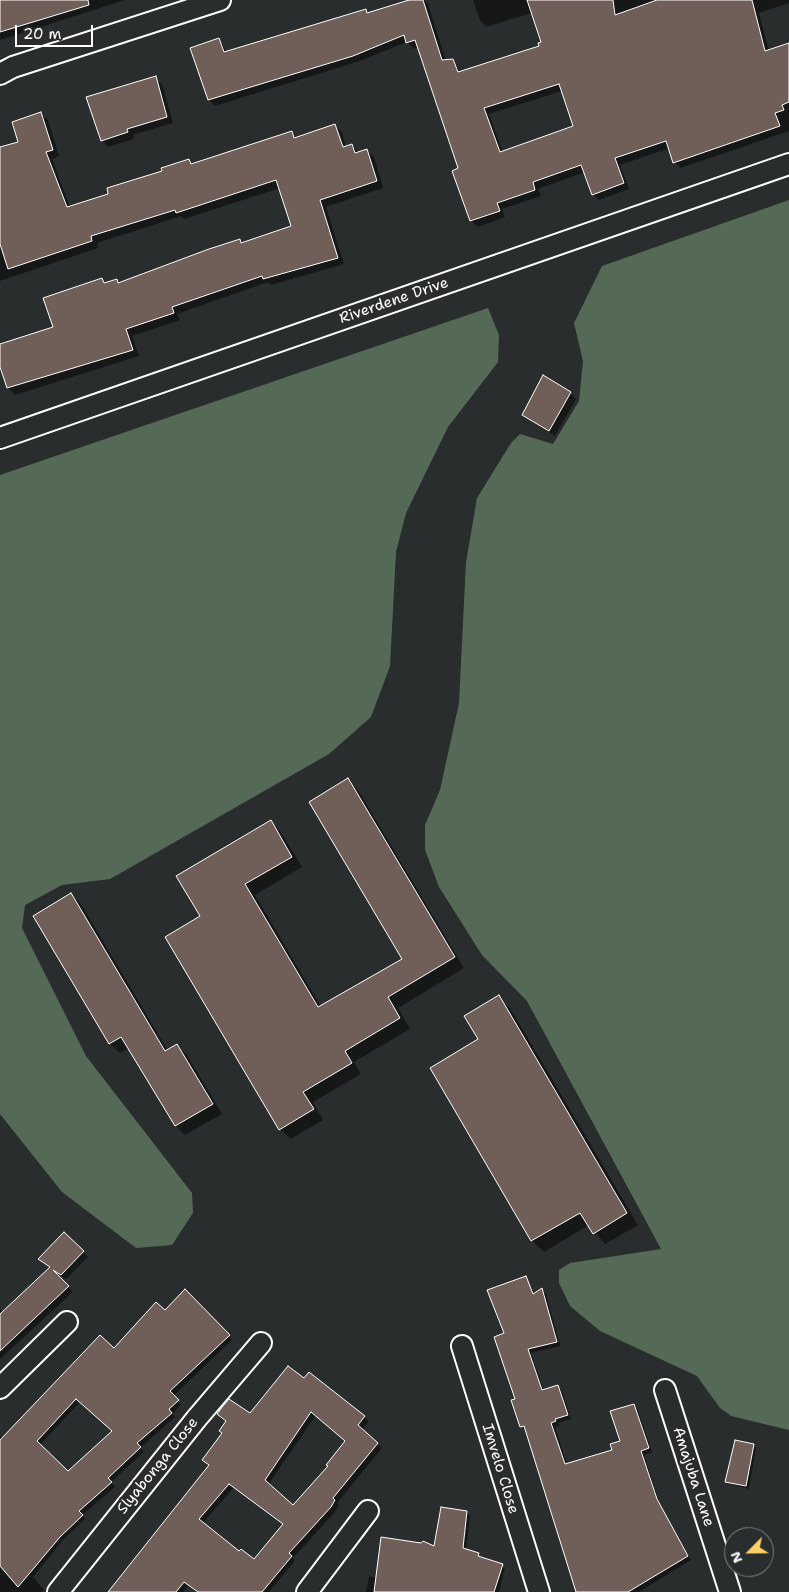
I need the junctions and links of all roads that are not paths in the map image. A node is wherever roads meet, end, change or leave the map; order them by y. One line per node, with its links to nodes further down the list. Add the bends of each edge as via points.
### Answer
1 (220, 0): 2 (street)
2 (0, 74)
3 (789, 164): 4 (street, Riverdene Drive)
4 (0, 438)
5 (67, 1322): 8 (street)
6 (261, 1343): 11 (street, Slyabonga Close)
7 (462, 1346): 13 (street, Imvelo Close)
8 (0, 1388)
9 (666, 1390): 14 (street, Amajuba Lane)
10 (368, 1511): 12 (street)
11 (58, 1592)
12 (307, 1592)
13 (539, 1592)
14 (730, 1592)

